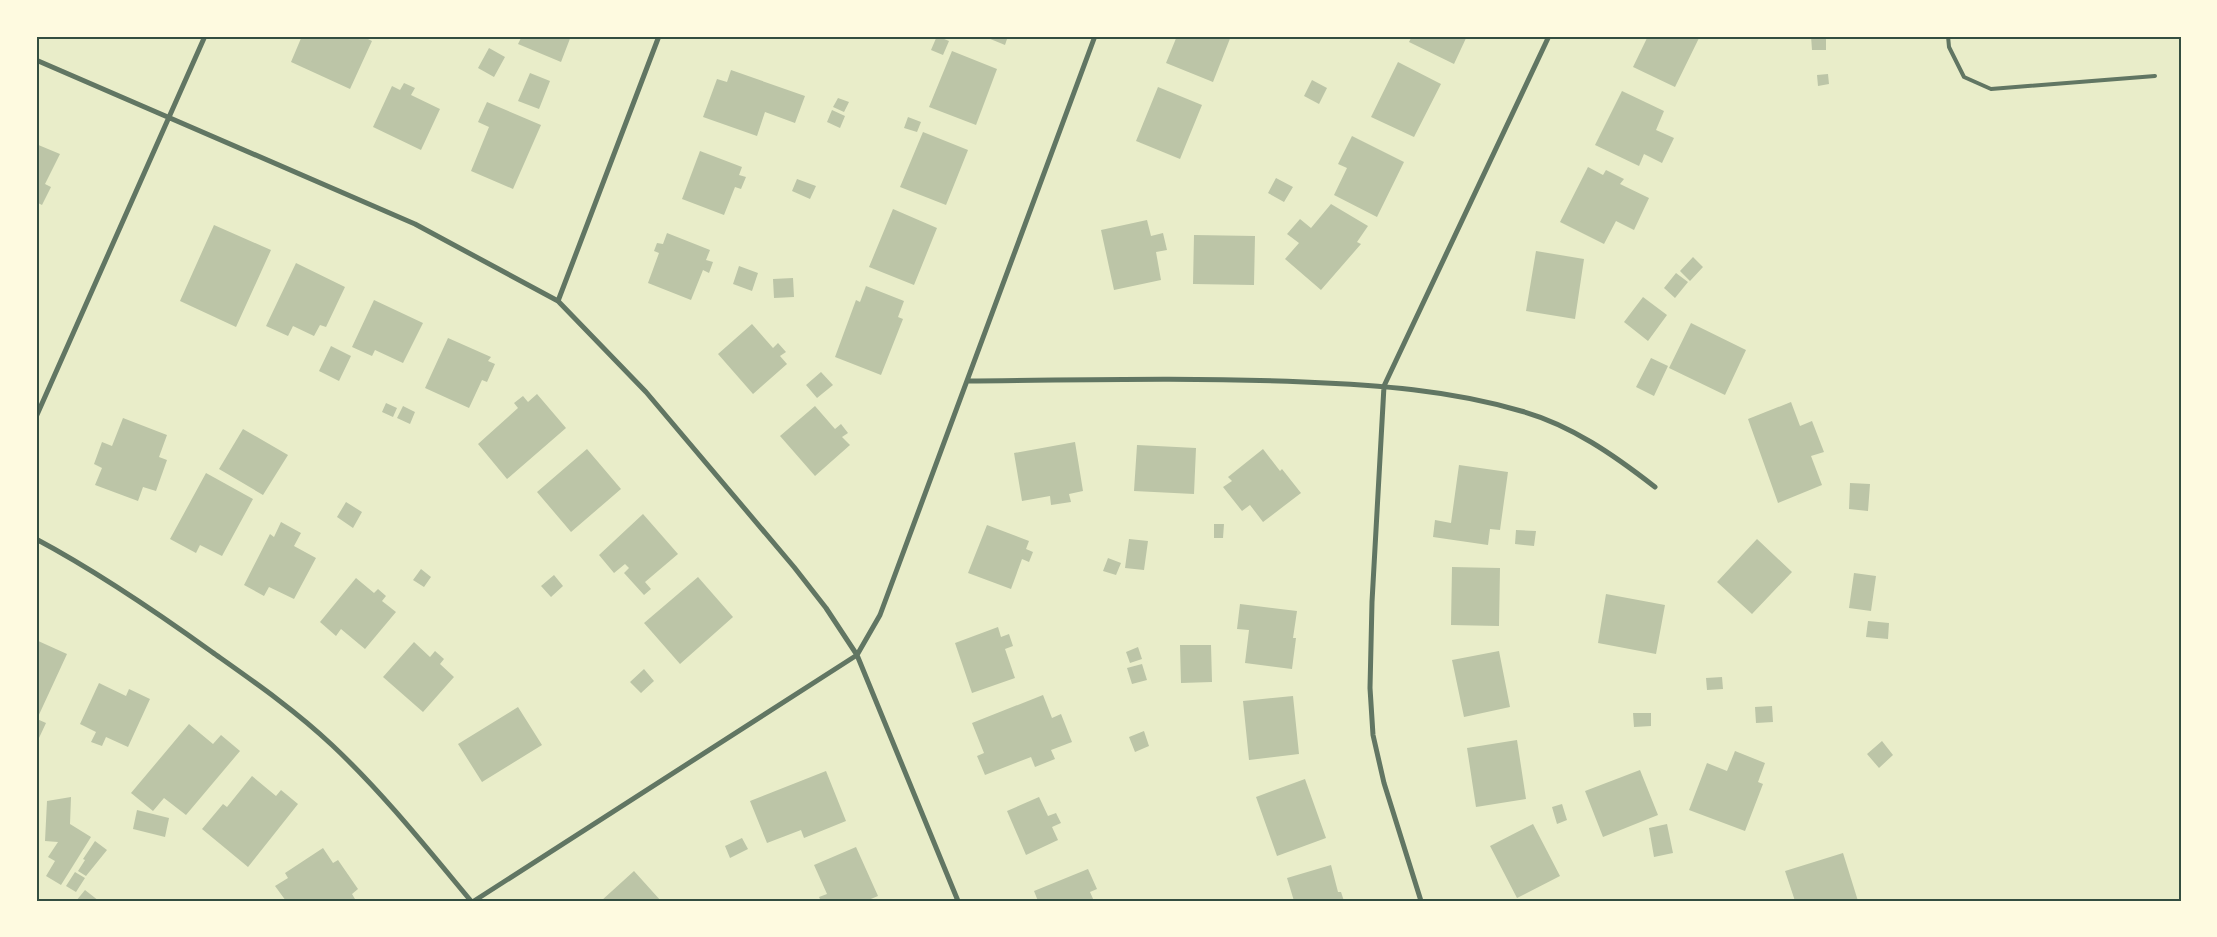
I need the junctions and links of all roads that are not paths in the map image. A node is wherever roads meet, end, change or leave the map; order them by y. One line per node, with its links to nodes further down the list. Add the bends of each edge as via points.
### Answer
1 (205, 36): 8 (street)
2 (659, 36): 9 (street)
3 (1095, 36): 10 (street)
4 (1549, 36): 11 (street)
5 (1948, 36): 7 (lane, via 1949,47 1964,77 1991,89)
6 (36, 60): 8 (street)
7 (2154, 76)
8 (169, 116): 9 (street, via 415,224); 12 (street)
9 (558, 301): 15 (street, via 646,392 742,504 821,601)
10 (967, 381): 11 (street, via 1244,379); 15 (street, via 880,615)
11 (1384, 386): 13 (street, via 1434,392 1522,411 1590,441); 18 (street, via 1372,602 1372,736)
12 (36, 417)
13 (1655, 487)
14 (36, 539): 16 (street, via 138,600 290,709 332,745 370,785)
15 (857, 655): 16 (street); 17 (street)
16 (472, 901)
17 (958, 901)
18 (1421, 901)

